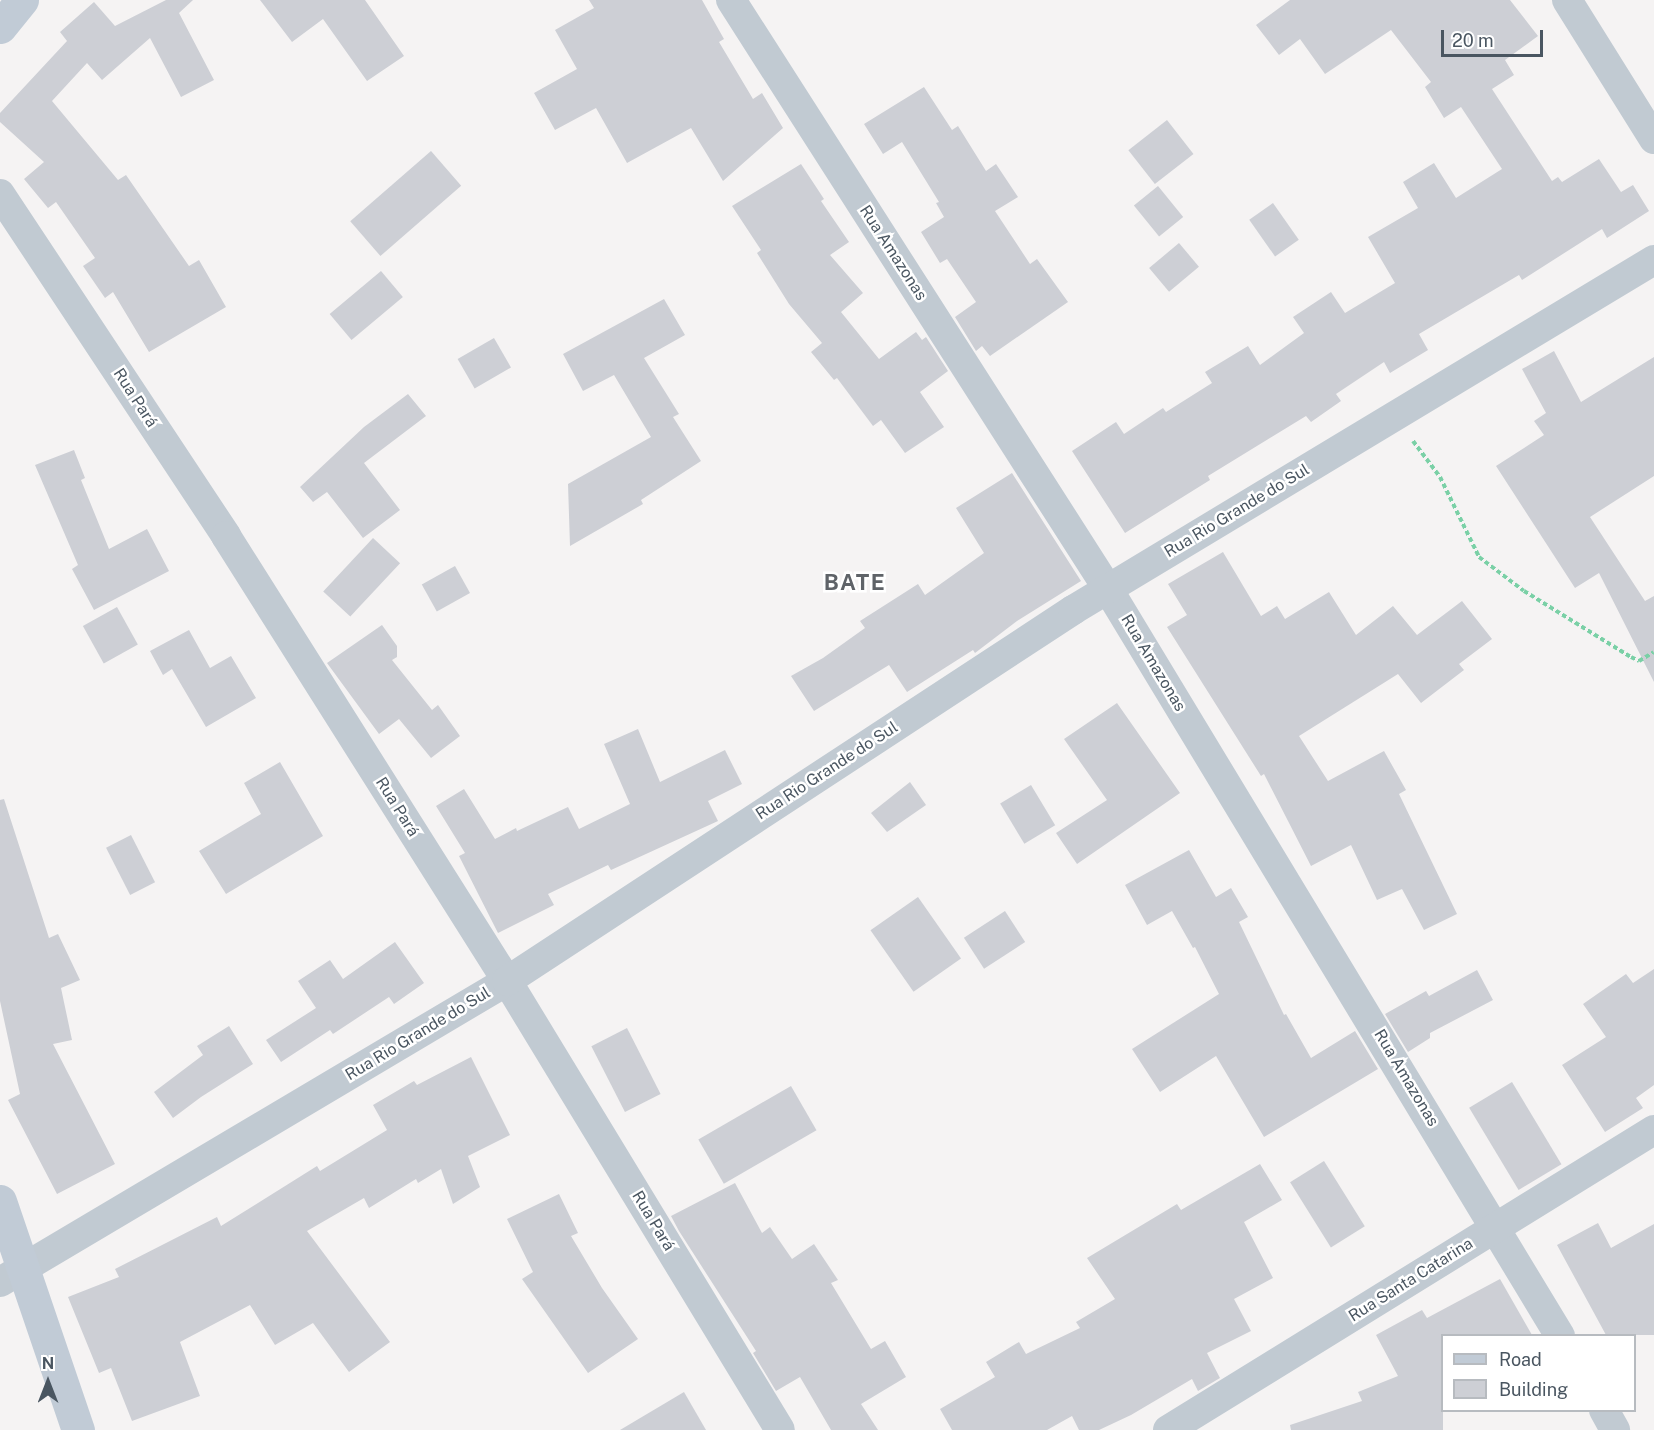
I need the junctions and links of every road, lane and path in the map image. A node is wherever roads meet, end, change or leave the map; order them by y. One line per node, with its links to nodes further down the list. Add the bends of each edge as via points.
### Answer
1 (22, 0): 4 (street)
2 (731, 0): 9 (street, Rua Amazonas)
3 (1567, 0): 5 (street)
4 (0, 27)
5 (1654, 139)
6 (0, 194): 11 (street, Rua Pará, via 226,536)
7 (1654, 260): 8 (street, Rua Rio Grande do Sul)
8 (1395, 416): 9 (street, Rua Rio Grande do Sul); 10 (path, via 1440,477 1479,557 1524,591 1639,661)
9 (1108, 589): 11 (street, Rua Rio Grande do Sul); 14 (street, Rua Amazonas)
10 (1654, 652)
11 (507, 981): 15 (street, Rua Rio Grande do Sul); 19 (street, Rua Pará)
12 (1654, 1130): 14 (street, Rua Santa Catarina)
13 (0, 1201): 15 (street)
14 (1497, 1227): 16 (street, Rua Amazonas); 20 (street, Rua Santa Catarina)
15 (11, 1275): 18 (street)
16 (1559, 1334)
17 (1605, 1412): 21 (street)
18 (78, 1430)
19 (780, 1430)
20 (1167, 1430)
21 (1615, 1430)

